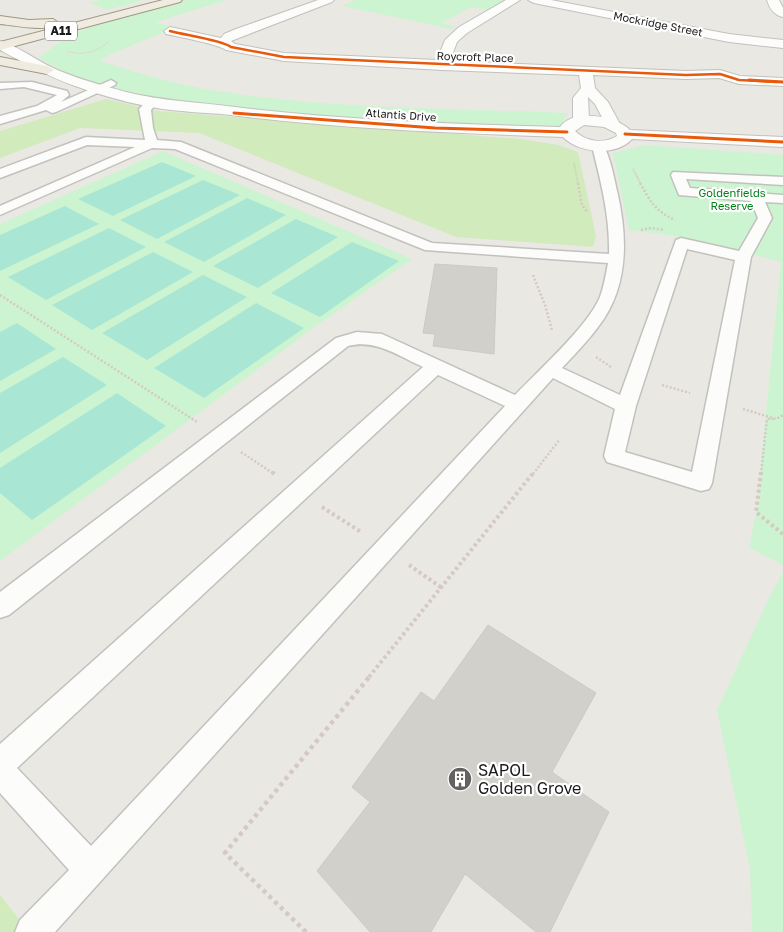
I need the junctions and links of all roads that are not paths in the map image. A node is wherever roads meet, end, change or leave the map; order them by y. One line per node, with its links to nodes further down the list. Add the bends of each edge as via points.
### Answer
1 (143, 0): 10 (main road, A11)
2 (176, 0): 9 (main road, A11)
3 (328, 0): 14 (street, via 240,32)
4 (514, 0): 18 (street, via 451,40)
5 (534, 0): 15 (street, Mockridge Street, via 729,38)
6 (773, 0): 7 (street)
7 (783, 14)
8 (0, 20): 10 (main road)
9 (102, 20): 13 (main road, A11); 16 (main road)
10 (55, 23): 12 (main road, A11)
11 (170, 31): 14 (street, Roycroft Place)
12 (1, 40): 13 (main road, A11); 19 (street, Atlantis Drive)
13 (19, 42): 23 (street, Atlantis Drive)
14 (224, 42): 18 (street, Roycroft Place, via 231,47 284,56)
15 (783, 44)
16 (52, 46)
17 (0, 61): 19 (main road)
18 (442, 66): 20 (street, Roycroft Place)
19 (47, 70): 23 (street, Atlantis Drive)
20 (585, 71): 21 (street, Roycroft Place, via 720,74 739,80); 24 (street)
21 (783, 82)
22 (3, 84): 27 (lane, via 38,84 63,92 63,96 41,109)
23 (105, 86): 25 (street, Atlantis Drive); 26 (street, Atlantis Drive); 29 (lane, via 46,112)
24 (588, 89): 28 (street, via 580,98); 30 (street, via 601,102)
25 (152, 102): 26 (street, Atlantis Drive); 34 (lane, via 145,109)
26 (200, 107): 31 (street, Atlantis Drive, via 234,113 435,128)
27 (0, 120)
28 (581, 121): 30 (street); 31 (street, via 571,124)
29 (0, 124)
30 (612, 124): 32 (street)
31 (567, 132): 35 (street, via 579,142)
32 (625, 134): 33 (street); 35 (street, via 620,143)
33 (783, 142)
34 (152, 144): 36 (lane, via 86,140); 40 (lane); 42 (lane, via 177,145 430,247)
35 (598, 146): 42 (lane, via 616,216)
36 (0, 174)
37 (783, 181): 38 (lane, via 678,175 684,192)
38 (756, 197): 39 (lane); 41 (lane, via 765,218)
39 (783, 198)
40 (0, 211)
41 (743, 257): 46 (lane, via 681,243); 46 (lane, via 701,483 614,456)
42 (617, 258): 44 (lane, via 607,299 592,324)
43 (436, 366): 45 (lane); 47 (lane, via 376,338 342,342); 48 (lane)
44 (551, 370): 45 (lane); 46 (lane)
45 (519, 405): 50 (lane)
46 (626, 406)
47 (0, 607)
48 (0, 764)
49 (0, 771): 50 (lane)
50 (91, 870): 51 (lane)
51 (32, 932)

